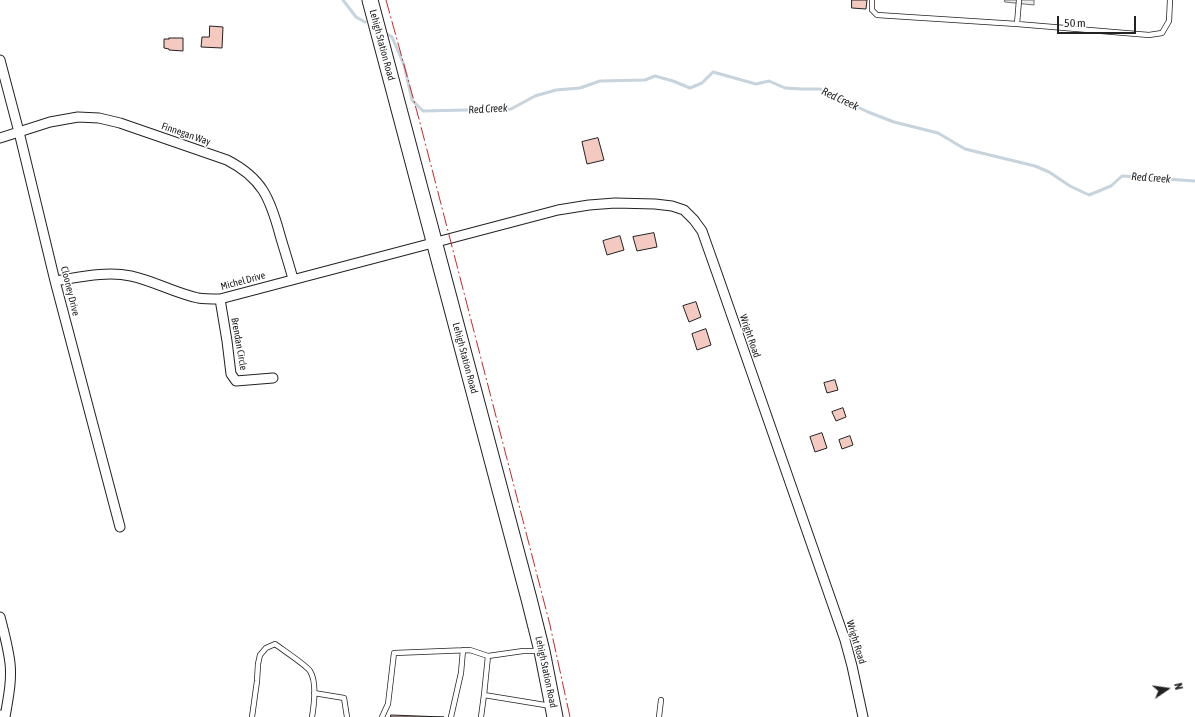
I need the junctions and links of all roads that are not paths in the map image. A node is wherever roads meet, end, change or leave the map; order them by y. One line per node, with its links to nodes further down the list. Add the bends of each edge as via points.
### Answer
1 (370, 0): 9 (main road, Lehigh Station Road)
2 (872, 0): 5 (lane, via 872,10 877,15)
3 (1019, 0): 5 (lane)
4 (1170, 0): 5 (lane, via 1169,21 1162,33 1149,35)
5 (1017, 24)
6 (0, 60): 7 (street, Clooney Drive)
7 (19, 132): 8 (street, Finnegan Way); 10 (street, Finnegan Way, via 50,122 78,117 99,118 227,160 248,173 270,202); 11 (street, Clooney Drive)
8 (0, 138)
9 (434, 242): 10 (street, Michel Drive); 17 (main road, Lehigh Station Road); 31 (street, Wright Road, via 558,210 589,205 615,203 672,206 684,210 694,220 702,230 845,640)
10 (293, 279): 12 (street, Michel Drive)
11 (56, 281): 12 (street, Michel Drive, via 105,274 119,275 200,298); 14 (street, Clooney Drive)
12 (220, 299): 13 (street, Brendan Circle, via 231,374 236,380)
13 (273, 378)
14 (120, 528)
15 (0, 617): 23 (street, via 10,664)
16 (463, 650): 18 (lane); 27 (lane, via 394,653 388,704); 28 (lane, via 461,673)
17 (542, 651): 18 (lane); 22 (main road, Lehigh Station Road)
18 (488, 656): 20 (lane)
19 (314, 693): 24 (lane, via 313,677 309,670 276,644 266,648 260,655); 25 (lane); 26 (lane, via 344,698)
20 (484, 695): 22 (lane); 29 (lane)
21 (661, 700): 30 (lane)
22 (554, 712)
23 (5, 717)
24 (252, 717)
25 (312, 717)
26 (347, 717)
27 (382, 717)
28 (451, 717)
29 (481, 717)
30 (659, 717)
31 (863, 717)

